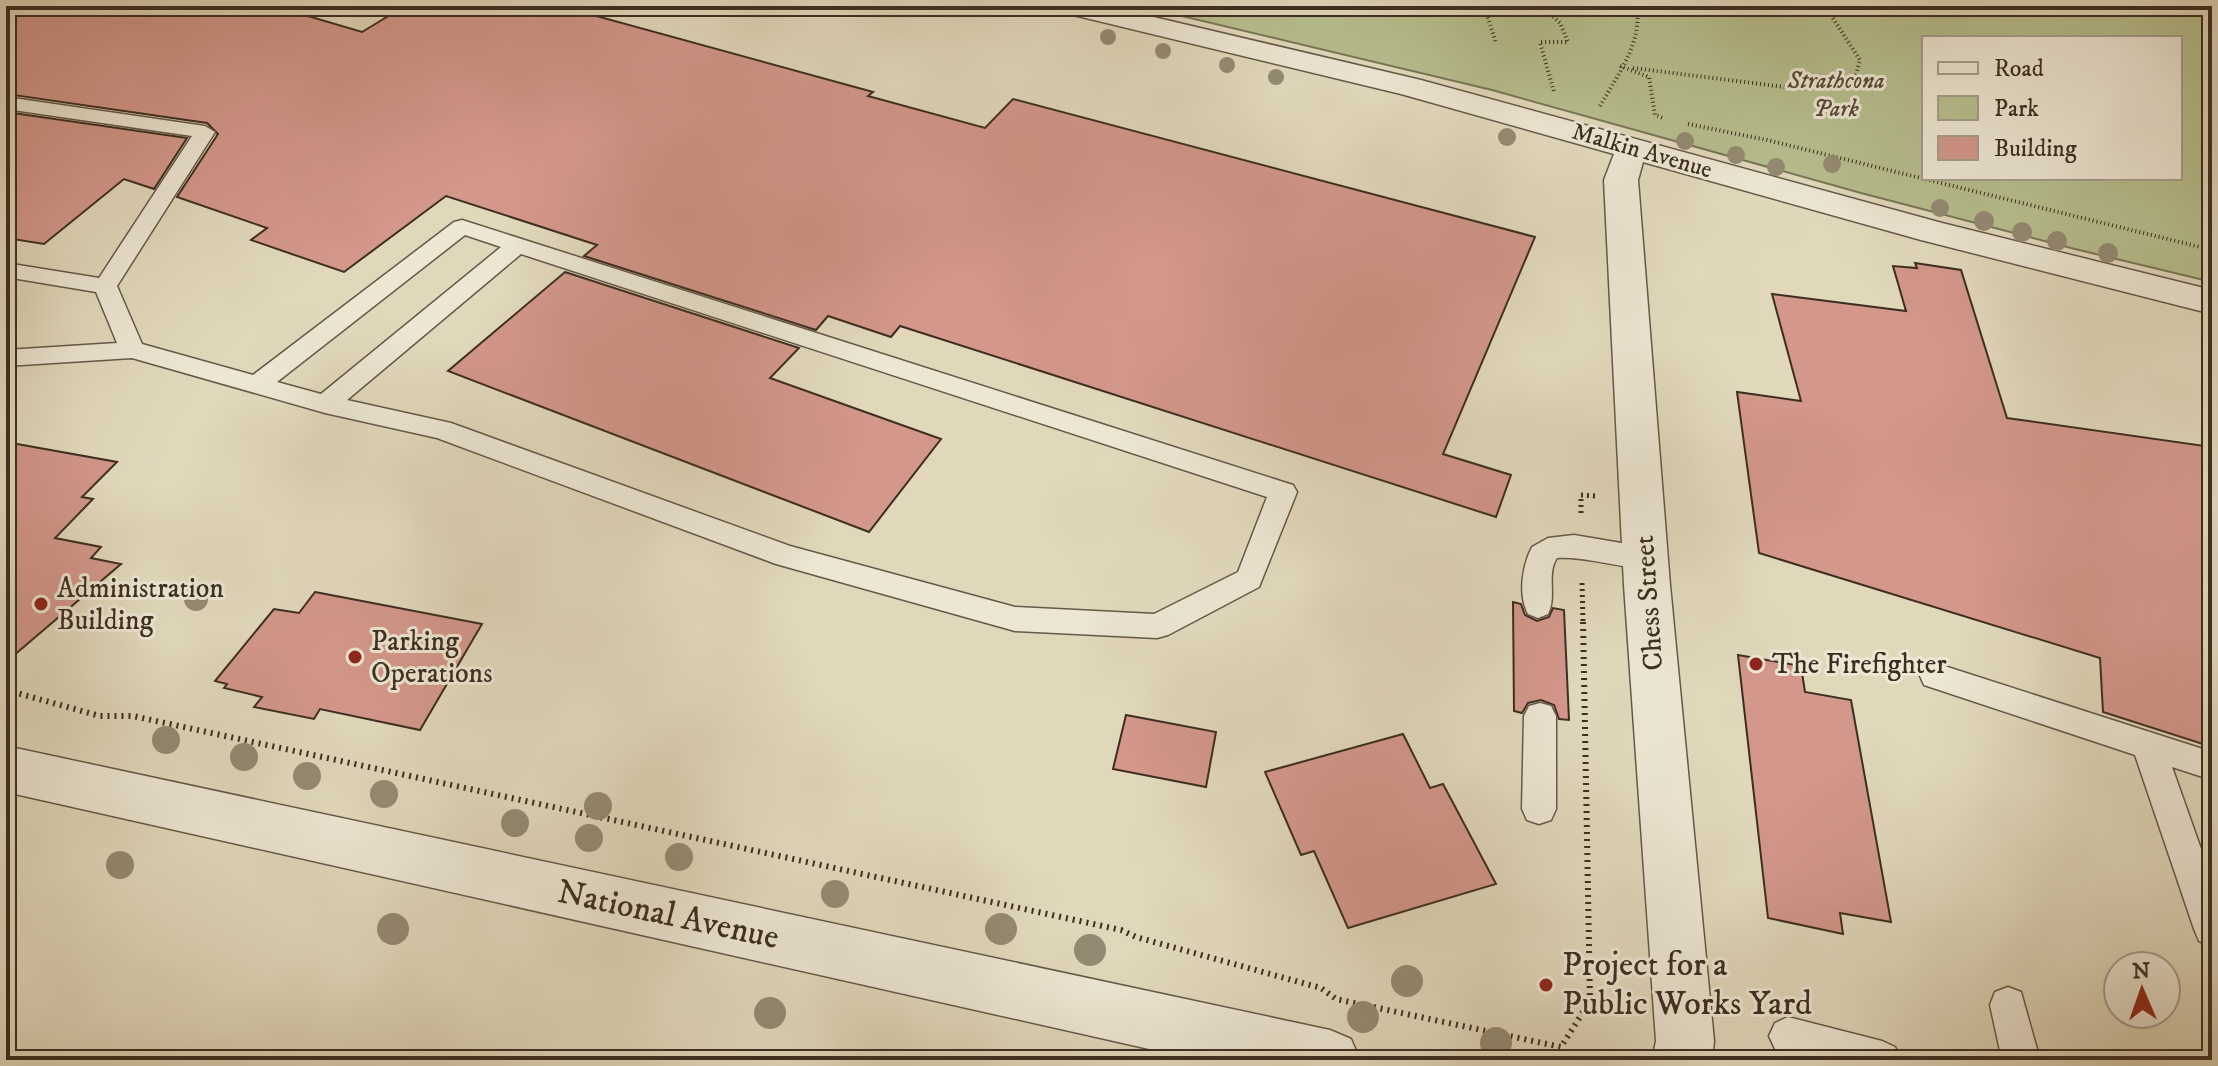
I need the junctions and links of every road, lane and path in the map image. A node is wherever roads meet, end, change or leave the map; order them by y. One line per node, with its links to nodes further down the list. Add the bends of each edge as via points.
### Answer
1 (1484, 6): 6 (path)
2 (1541, 6): 11 (path, via 1560,23 1568,42 1540,42 1559,109)
3 (1637, 6): 7 (path, via 1641,20)
4 (1825, 6): 7 (path, via 1860,60 1856,75 1839,86 1755,85)
5 (1078, 7): 11 (street, Malkin Avenue)
6 (1496, 43)
7 (1620, 66): 9 (path, via 1649,77 1655,115); 12 (path)
8 (6, 103): 19 (lane, via 205,132)
9 (1673, 122)
10 (1686, 124): 14 (path)
11 (1551, 126): 12 (street, Malkin Avenue)
12 (1585, 135): 13 (street, Malkin Avenue)
13 (1633, 149): 20 (street, Malkin Avenue); 25 (street, Chess Street, via 1621,180)
14 (1922, 178)
15 (1929, 180): 17 (path)
16 (518, 245): 23 (lane, via 462,227); 24 (lane); 24 (lane, via 1283,492 1249,579 1157,626 1015,619 786,556 442,430)
17 (2212, 250)
18 (6, 270): 19 (lane)
19 (105, 286): 21 (lane)
20 (2212, 302)
21 (132, 350): 22 (lane); 23 (lane)
22 (6, 358)
23 (258, 384): 24 (lane)
24 (325, 404)
25 (1641, 501): 26 (path, via 1581,495); 27 (street, Chess Street)
26 (1581, 547): 27 (lane); 28 (lane, via 1556,546 1541,556); 30 (path, via 1590,1001 1561,1047 1336,999 1321,988 1121,930 133,716 100,716)
27 (1645, 558): 40 (street, Chess Street)
28 (1538, 606)
29 (1935, 676): 32 (lane)
30 (6, 690)
31 (1540, 716): 35 (lane)
32 (2148, 746): 33 (lane); 36 (lane)
33 (2212, 766)
34 (6, 769): 39 (street, National Avenue)
35 (1539, 809)
36 (2212, 929)
37 (2008, 1005): 42 (lane)
38 (1788, 1036): 41 (lane)
39 (1330, 1060)
40 (1682, 1060)
41 (1882, 1060)
42 (2021, 1060)

